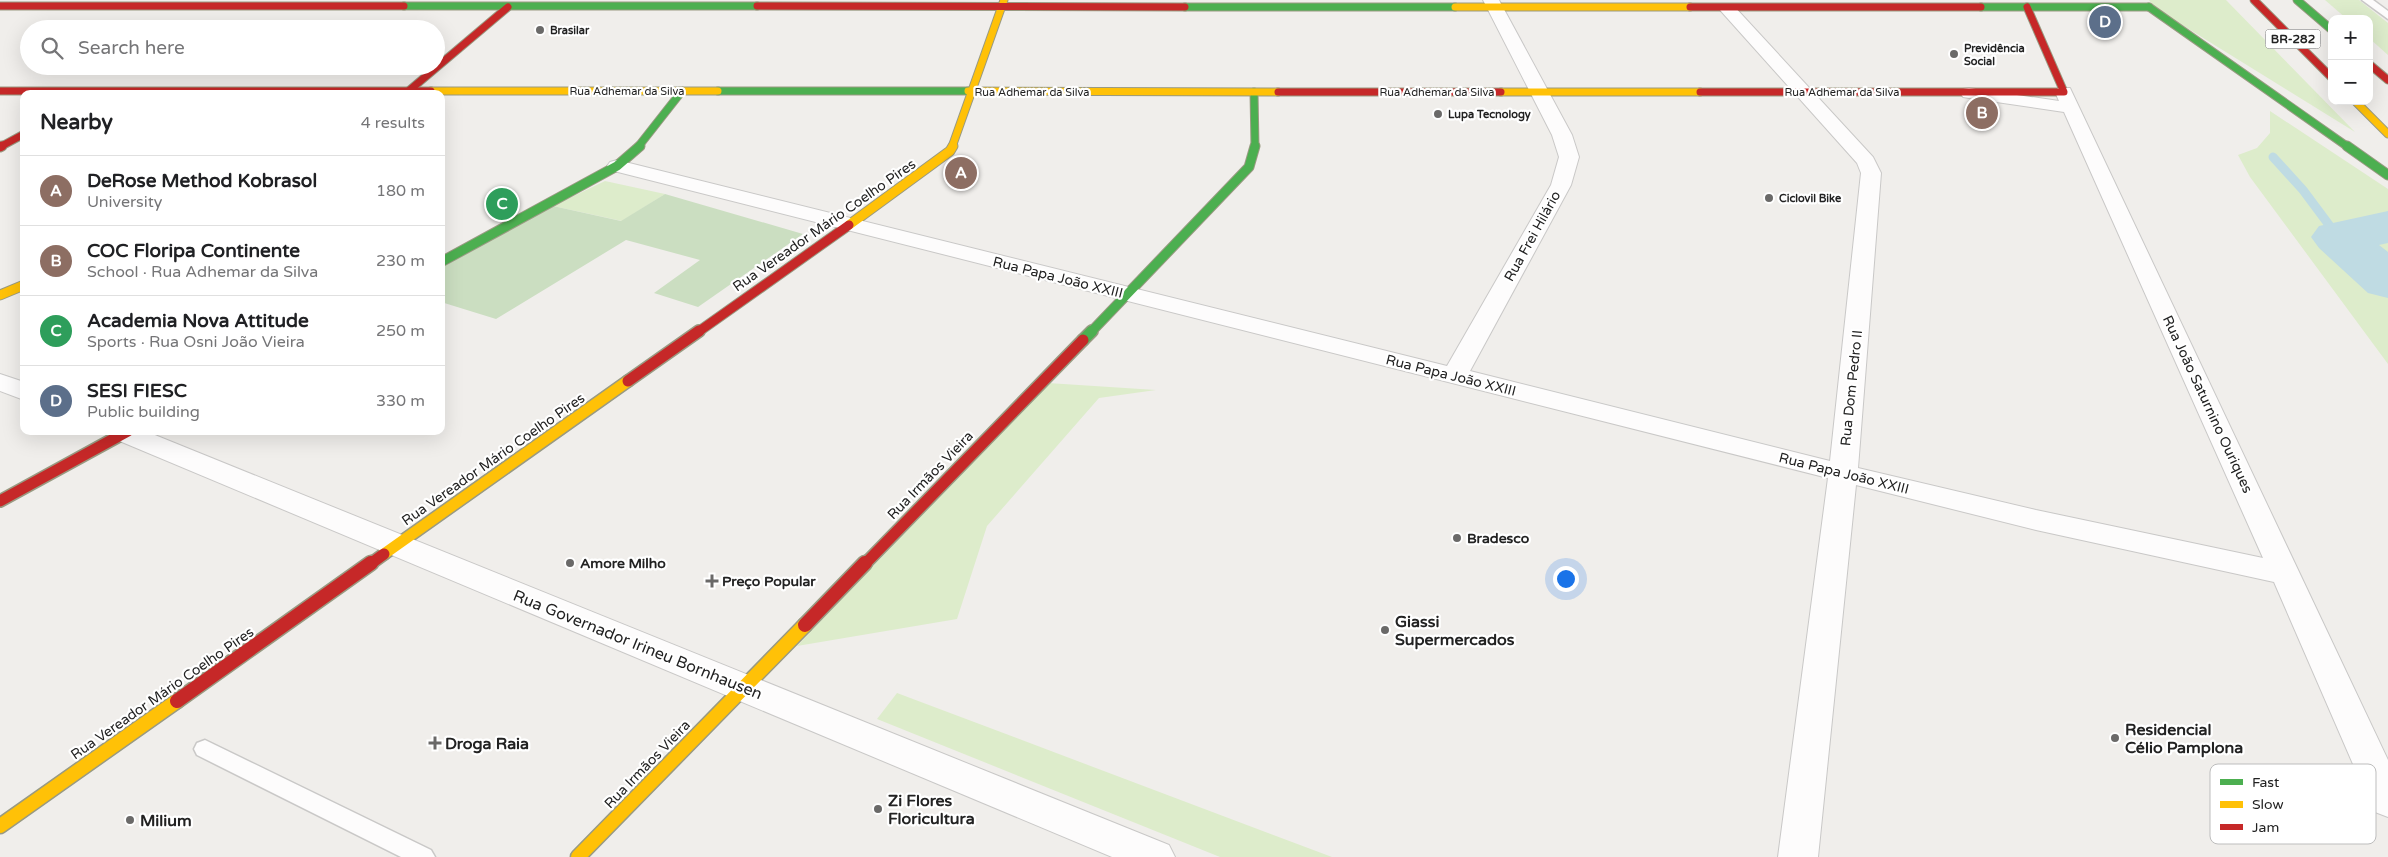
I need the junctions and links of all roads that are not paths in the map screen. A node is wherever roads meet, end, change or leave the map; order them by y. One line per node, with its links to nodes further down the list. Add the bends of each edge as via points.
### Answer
1 (196, 0): 12 (main road)
2 (2254, 0): 19 (main road, BR-282)
3 (2297, 0): 16 (main road, BR-282)
4 (2368, 1): 7 (lane); 15 (lane)
5 (403, 3): 12 (main road); 13 (main road)
6 (1003, 3): 8 (main road); 13 (main road); 26 (main road, Rua Vereador Mário Coelho Pires)
7 (2388, 3)
8 (1493, 4): 9 (main road); 28 (street, Rua Frei Hilário)
9 (1722, 4): 14 (main road); 29 (street, Rua Dom Pedro II)
10 (2146, 4): 14 (main road); 38 (main road)
11 (0, 6): 12 (main road)
12 (185, 6)
13 (508, 7): 17 (main road)
14 (2027, 7): 32 (main road, Rua João Saturnino Ouriques)
15 (2388, 16)
16 (2328, 27)
17 (445, 61)
18 (2373, 67): 21 (main road)
19 (2328, 74)
20 (428, 75): 22 (main road)
21 (2388, 80)
22 (411, 90)
23 (0, 91): 24 (main road, Rua Adhemar da Silva)
24 (20, 91)
25 (682, 92): 26 (main road, Rua Adhemar da Silva); 30 (main road, Rua Adhemar da Silva); 37 (main road, via 641,145)
26 (973, 92): 27 (main road, Rua Adhemar da Silva); 39 (main road, Rua Vereador Mário Coelho Pires, via 950,152)
27 (1254, 92): 28 (main road, Rua Adhemar da Silva); 42 (main road, Rua Irmãos Vieira, via 1255,147 1249,167)
28 (1540, 92): 29 (main road, Rua Adhemar da Silva); 44 (street, Rua Frei Hilário, via 1567,146 1567,170)
29 (1804, 92): 31 (main road, Rua Adhemar da Silva); 49 (street, Rua Dom Pedro II, via 1866,161 1871,173)
30 (445, 93)
31 (1969, 93): 32 (street)
32 (2063, 99): 52 (street, Rua João Saturnino Ouriques)
33 (2359, 105): 34 (main road)
34 (2388, 134)
35 (20, 136): 36 (main road)
36 (0, 146)
37 (617, 166): 39 (street, Rua Papa João XXIII); 40 (main road)
38 (2388, 174)
39 (849, 225): 42 (street, Rua Papa João XXIII); 51 (main road, Rua Vereador Mário Coelho Pires)
40 (445, 260)
41 (20, 287): 43 (main road)
42 (1128, 294): 44 (street, Rua Papa João XXIII); 53 (main road, Rua Irmãos Vieira)
43 (0, 295)
44 (1454, 376): 49 (street, Rua Papa João XXIII)
45 (0, 382): 46 (street)
46 (20, 390)
47 (119, 435): 50 (main road)
48 (131, 435): 51 (street, Rua Governador Irineu Bornhausen)
49 (1843, 473): 52 (street, Rua Papa João XXIII, via 2036,520); 62 (street, Rua Dom Pedro II)
50 (0, 501)
51 (397, 545): 53 (street, Rua Governador Irineu Bornhausen); 58 (main road, Rua Vereador Mário Coelho Pires)
52 (2286, 574): 55 (street, Rua João Saturnino Ouriques)
53 (743, 688): 60 (main road, Rua Irmãos Vieira); 61 (street, Rua Governador Irineu Bornhausen)
54 (205, 749): 59 (lane)
55 (2371, 764)
56 (2376, 774): 57 (street, Rua João Saturnino Ouriques)
57 (2388, 801)
58 (0, 826)
59 (424, 857)
60 (578, 857)
61 (1156, 857)
62 (1798, 857)

